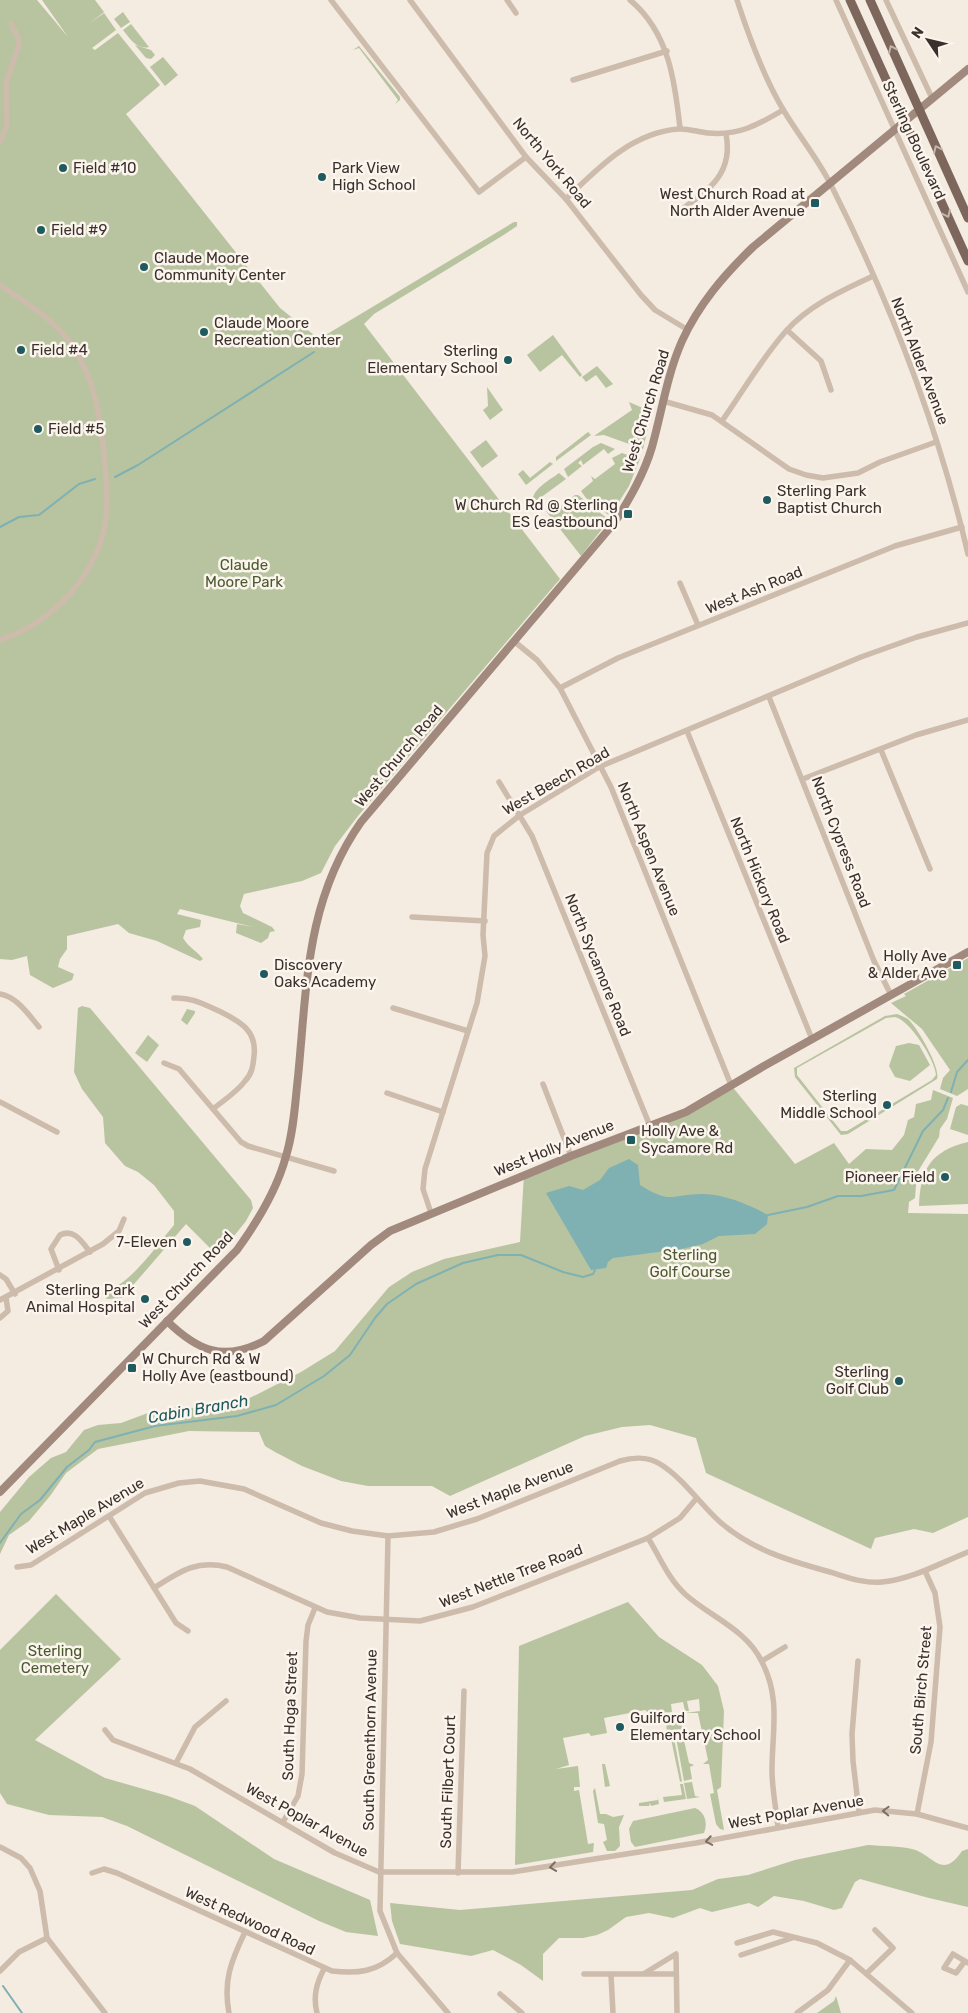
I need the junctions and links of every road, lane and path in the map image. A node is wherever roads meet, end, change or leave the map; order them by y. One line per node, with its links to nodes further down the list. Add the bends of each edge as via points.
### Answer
1 (331, 0): 24 (street, via 479,192)
2 (410, 0): 24 (street, North York Road)
3 (506, 0): 10 (street)
4 (630, 0): 12 (street, via 652,24)
5 (737, 0): 17 (street, North Alder Avenue)
6 (836, 0): 20 (street, Sterling Boulevard)
7 (850, 0): 18 (main road)
8 (870, 0): 16 (main road, one-way to 8)
9 (886, 0): 15 (street)
10 (516, 13)
11 (11, 24): 21 (street, via 19,45 6,83 7,125)
12 (666, 51): 14 (street); 19 (street, via 676,84)
13 (968, 69): 15 (main road, West Church Road)
14 (573, 80)
15 (932, 98): 16 (main road, West Church Road)
16 (919, 109): 18 (main road, West Church Road); 28 (main road, one-way to 16)
17 (783, 110): 22 (street, via 746,129); 25 (street, North Alder Avenue)
18 (906, 122): 20 (main road, West Church Road); 29 (main road, one-way to 29)
19 (680, 128): 22 (street); 26 (street, via 660,132 615,153)
20 (894, 132): 25 (main road, West Church Road); 32 (street, Sterling Boulevard, via 931,205)
21 (2, 133): 23 (street)
22 (726, 134): 27 (street, via 726,162 720,177)
23 (0, 142)
24 (526, 157): 26 (street, North York Road)
25 (831, 183): 30 (street, North Alder Avenue); 33 (main road, West Church Road, via 722,277)
26 (566, 199): 33 (street, North York Road, via 655,310)
27 (678, 212)
28 (968, 218)
29 (968, 260)
30 (873, 276): 34 (street, via 835,294); 38 (street, North Alder Avenue, via 908,357)
31 (0, 285): 44 (street, via 54,323 85,369 93,385 100,414 108,487 106,518 99,545 76,587 44,618)
32 (968, 292)
33 (688, 330): 36 (main road, West Church Road)
34 (787, 330): 35 (street, via 821,361); 37 (street)
35 (831, 390)
36 (663, 401): 37 (street, via 694,408); 45 (main road, West Church Road, via 649,456 628,502 602,541)
37 (722, 421): 38 (street, via 789,469 823,478 858,473)
38 (936, 442): 39 (street, North Alder Avenue)
39 (962, 527): 40 (street, North Alder Avenue); 43 (street, West Ash Road, via 895,546)
40 (968, 554)
41 (680, 583): 43 (street)
42 (968, 623): 47 (street, West Beech Road, via 879,650)
43 (698, 625): 46 (street, West Ash Road, via 618,658)
44 (0, 640)
45 (515, 642): 46 (street, North Aspen Avenue, via 537,660); 75 (main road, West Church Road, via 361,822 334,867 320,902 312,940 294,1115)
46 (560, 688): 51 (street, North Aspen Avenue)
47 (768, 697): 49 (street, West Beech Road); 52 (street, North Cypress Road)
48 (968, 720): 50 (street, via 916,735)
49 (686, 731): 51 (street, West Beech Road); 65 (street, North Hickory Road)
50 (881, 750): 52 (street); 55 (street)
51 (599, 767): 54 (street, West Beech Road); 68 (street, North Aspen Avenue, via 620,808)
52 (803, 779): 60 (street, North Cypress Road, via 874,961)
53 (499, 782): 54 (street, North Sycamore Road)
54 (520, 814): 57 (street, West Beech Road, via 494,836 487,853); 73 (street, North Sycamore Road, via 532,836)
55 (930, 869)
56 (412, 917): 57 (street)
57 (484, 921): 64 (street, West Beech Road, via 482,980)
58 (968, 952): 60 (main road, West Holly Avenue)
59 (0, 994): 63 (street, via 21,1006)
60 (891, 995): 65 (main road, West Holly Avenue)
61 (174, 998): 71 (street, via 188,997 226,1015 240,1022 252,1036 255,1046 250,1075)
62 (393, 1008): 64 (street)
63 (38, 1027)
64 (468, 1031): 72 (street, West Beech Road)
65 (812, 1039): 68 (main road, West Holly Avenue)
66 (164, 1063): 71 (street, via 179,1069)
67 (543, 1084): 76 (street)
68 (731, 1085): 73 (main road, West Holly Avenue, via 686,1112)
69 (387, 1093): 72 (street)
70 (0, 1102): 74 (street)
71 (213, 1109): 75 (street, via 241,1142)
72 (443, 1112): 78 (street, West Beech Road, via 424,1169 423,1190)
73 (650, 1126): 76 (main road, West Holly Avenue)
74 (57, 1132)
75 (286, 1156): 77 (street); 86 (main road, West Church Road, via 265,1208 238,1250)
76 (571, 1156): 78 (main road, West Holly Avenue)
77 (334, 1171)
78 (431, 1213): 86 (main road, West Holly Avenue, via 390,1230 264,1341 248,1349 228,1353 206,1350)
79 (124, 1219): 80 (street, via 112,1237)
80 (90, 1252): 81 (street); 81 (street, via 73,1234 60,1235 51,1249)
81 (59, 1270): 83 (street)
82 (0, 1275): 83 (street)
83 (15, 1294): 84 (street)
84 (3, 1299): 85 (street, via 8,1311)
85 (0, 1318)
86 (167, 1321): 87 (main road, West Church Road)
87 (0, 1494)
88 (696, 1500): 90 (street, West Maple Avenue, via 659,1463 634,1457 477,1519 434,1532); 91 (street, West Nettle Tree Road, via 680,1518); 94 (street, West Maple Avenue, via 748,1543 792,1562 871,1582 904,1578)
89 (109, 1516): 90 (street, West Maple Avenue, via 161,1486 200,1481 244,1489 321,1523); 93 (street, West Maple Avenue, via 31,1565); 95 (street)
90 (388, 1536): 97 (street, South Greenthorn Avenue)
91 (648, 1538): 97 (street, West Nettle Tree Road, via 463,1610 420,1621); 100 (street, via 669,1576 684,1593 740,1634)
92 (968, 1552): 94 (street, West Maple Avenue)
93 (17, 1567)
94 (926, 1570): 107 (street, South Birch Street, via 936,1593 940,1627 932,1742)
95 (154, 1588): 96 (street, West Nettle Tree Road, via 180,1572 210,1563 227,1567); 98 (street, via 176,1623)
96 (315, 1608): 97 (street, West Nettle Tree Road, via 344,1616); 108 (street, South Hoga Street, via 308,1624 306,1642 302,1774 298,1796)
97 (385, 1619): 112 (street, South Greenthorn Avenue)
98 (188, 1631)
99 (786, 1646): 100 (street)
100 (762, 1661): 109 (street, via 771,1682 776,1708 772,1770)
101 (858, 1661): 106 (street, via 852,1734)
102 (464, 1691): 114 (street, South Filbert Court)
103 (226, 1701): 105 (street, via 195,1727)
104 (105, 1730): 105 (street, West Poplar Avenue, via 113,1740)
105 (176, 1763): 108 (street, West Poplar Avenue)
106 (859, 1812): 107 (street, West Poplar Avenue, one-way to 106); 109 (street, West Poplar Avenue)
107 (917, 1814): 110 (street, West Poplar Avenue)
108 (283, 1822): 112 (street, West Poplar Avenue, via 335,1854)
109 (778, 1827): 114 (street, West Poplar Avenue, one-way to 114, via 512,1872)
110 (968, 1828)
111 (0, 1847): 117 (street, via 21,1858 37,1882)
112 (379, 1872): 114 (street, West Poplar Avenue); 120 (street, South Greenthorn Avenue, via 380,1911)
113 (92, 1873): 116 (street, West Redwood Road, via 104,1869 117,1873)
114 (458, 1873)
115 (874, 1930): 126 (street, via 893,1948)
116 (245, 1932): 123 (street, West Redwood Road); 132 (street, via 228,1971 226,1994)
117 (47, 1938): 124 (street, via 12,1957); 131 (street)
118 (792, 1938): 119 (street, via 772,1932); 121 (street); 122 (street, via 817,1943)
119 (737, 1943)
120 (397, 1953): 123 (street, West Redwood Road, via 368,1972 352,1974); 134 (street, South Greenthorn Avenue)
121 (741, 1955)
122 (850, 1960): 126 (street); 138 (street, via 828,1990)
123 (324, 1969): 133 (street, via 317,1981)
124 (0, 1971)
125 (645, 1973): 128 (street); 129 (street); 129 (street, via 676,1954)
126 (867, 1973): 139 (street)
127 (584, 1974): 128 (street)
128 (612, 1974): 136 (street)
129 (676, 1974): 137 (street)
130 (500, 1994): 135 (street)
131 (105, 2013)
132 (230, 2013)
133 (316, 2013)
134 (448, 2013)
135 (522, 2013)
136 (613, 2013)
137 (677, 2013)
138 (797, 2013)
139 (912, 2013)

